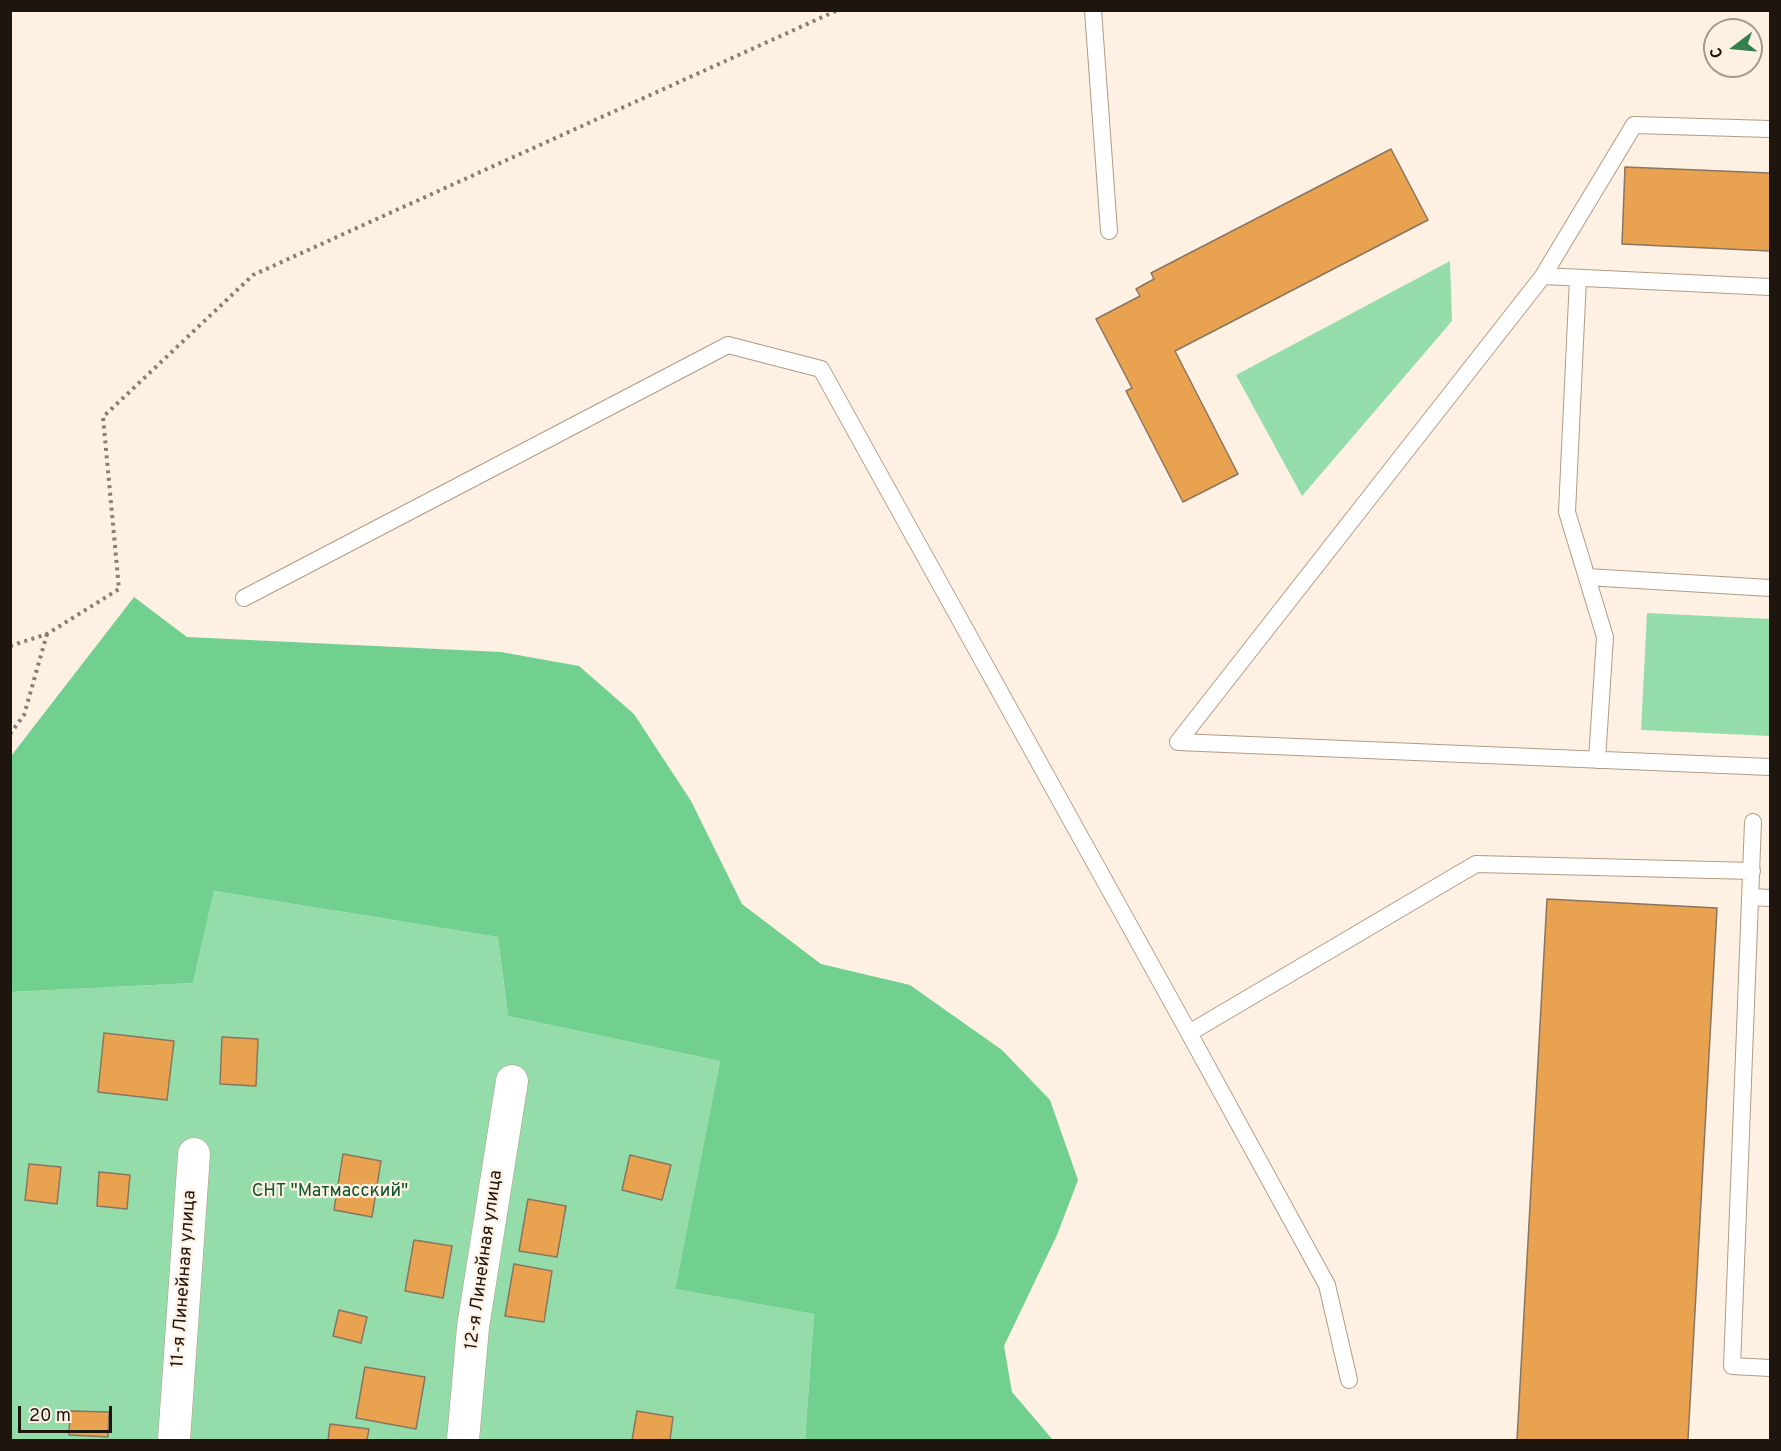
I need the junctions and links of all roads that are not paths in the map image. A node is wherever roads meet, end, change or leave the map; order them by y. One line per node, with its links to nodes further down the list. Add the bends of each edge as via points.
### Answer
1 (1093, 10): 3 (lane)
2 (1770, 129): 4 (lane, via 1634,125)
3 (1109, 231)
4 (1543, 276): 5 (lane); 10 (lane, via 1178,742)
5 (1578, 278): 6 (lane); 7 (lane, via 1567,512)
6 (1770, 287)
7 (1587, 577): 8 (lane); 10 (lane, via 1605,636)
8 (1770, 588)
9 (244, 598): 16 (lane, via 728,345 821,369)
10 (1597, 760): 11 (lane)
11 (1770, 767)
12 (1754, 822): 13 (lane)
13 (1752, 871): 14 (lane); 16 (lane, via 1476,864)
14 (1751, 897): 15 (lane); 19 (lane, via 1732,1366)
15 (1770, 898)
16 (1189, 1033): 20 (lane, via 1327,1285)
17 (512, 1081): 22 (street, 12-я Линейная улица, via 473,1327)
18 (194, 1154): 21 (street, 11-я Линейная улица)
19 (1770, 1368)
20 (1348, 1380)
21 (174, 1440)
22 (463, 1440)

